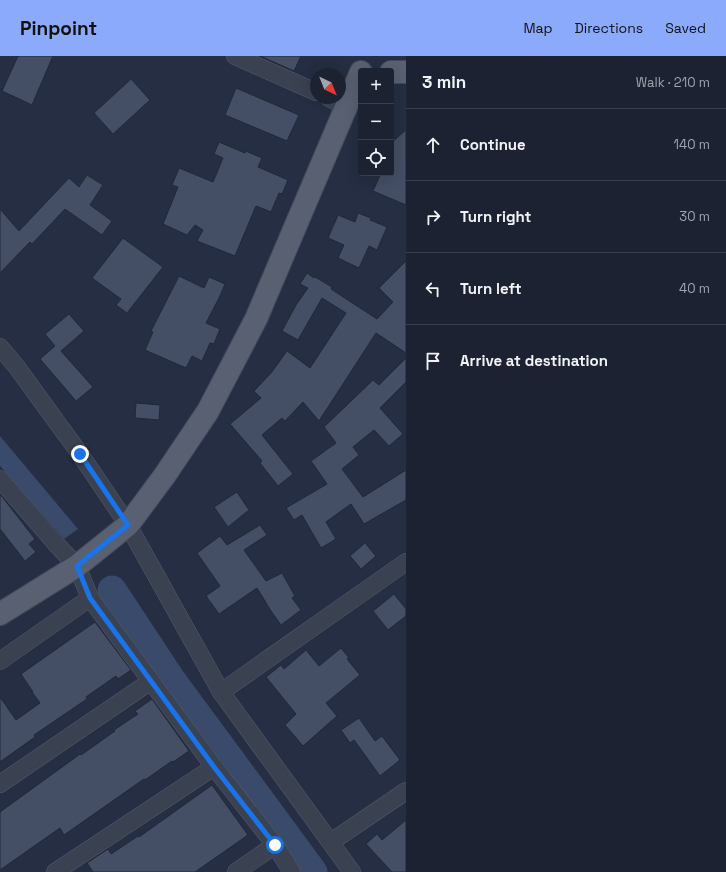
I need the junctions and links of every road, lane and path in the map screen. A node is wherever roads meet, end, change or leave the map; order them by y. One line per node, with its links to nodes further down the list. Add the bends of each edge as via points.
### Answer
1 (235, 56): 6 (street)
2 (368, 56): 5 (main road)
3 (394, 72): 4 (main road)
4 (406, 72)
5 (352, 87): 9 (main road, via 256,320 208,411)
6 (310, 89)
7 (0, 347): 9 (street, via 80,454)
8 (0, 478): 11 (street)
9 (128, 525): 11 (main road); 16 (street)
10 (406, 562): 16 (street)
11 (77, 566): 12 (street); 13 (main road)
12 (90, 598): 14 (street); 15 (street)
13 (0, 614)
14 (0, 661)
15 (151, 682): 17 (street); 18 (street)
16 (221, 692): 20 (street)
17 (214, 767): 21 (street); 22 (street)
18 (0, 784)
19 (406, 791): 20 (street)
20 (331, 842): 25 (street)
21 (275, 845): 23 (street); 24 (street)
22 (55, 872)
23 (236, 872)
24 (292, 872)
25 (352, 872)

